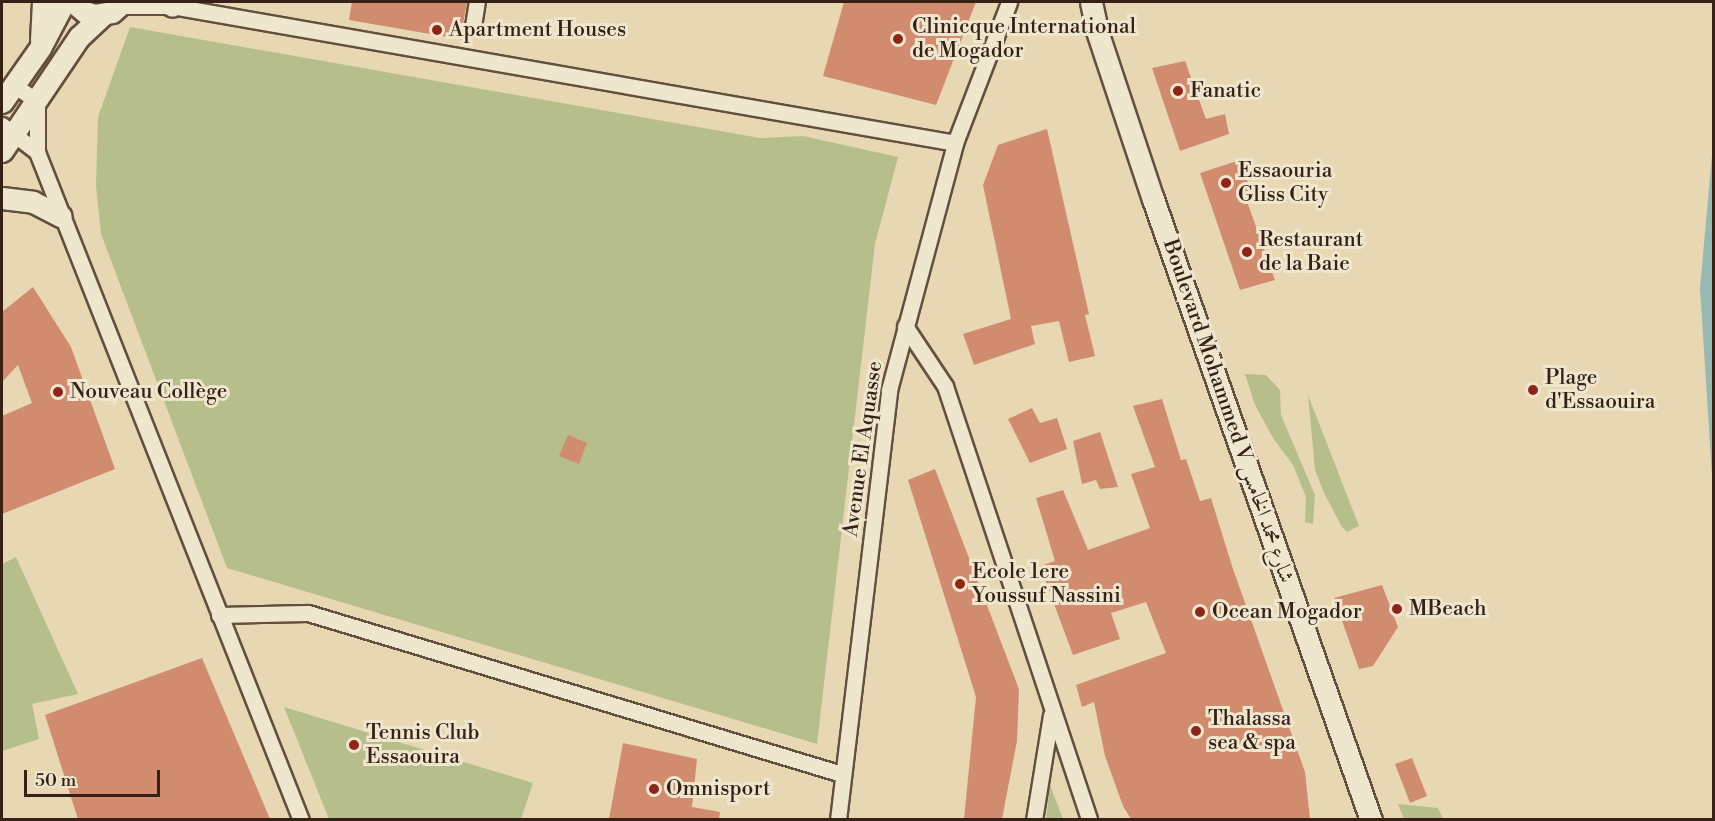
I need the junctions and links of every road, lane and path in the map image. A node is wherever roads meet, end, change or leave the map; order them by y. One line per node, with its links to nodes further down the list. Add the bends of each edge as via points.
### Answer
1 (43, 2): 10 (street)
2 (64, 2): 10 (street)
3 (73, 2): 8 (street, via 85,12)
4 (477, 2): 9 (street)
5 (1091, 2): 26 (street, Boulevard Mohammed V شارع محمد الخامس, via 1153,199)
6 (167, 3): 8 (street); 14 (street)
7 (1012, 5): 14 (street, Avenue El Aquasse)
8 (116, 7): 12 (street, via 79,38)
9 (473, 26)
10 (40, 48): 11 (street)
11 (8, 94): 12 (street)
12 (37, 101): 13 (street); 15 (street)
13 (6, 137): 15 (street)
14 (955, 143): 18 (street, Avenue El Aquasse)
15 (37, 152): 17 (street)
16 (2, 198): 17 (street, via 33,202)
17 (61, 216): 19 (street)
18 (905, 326): 20 (street, via 945,386); 21 (street, Avenue El Aquasse, via 889,390)
19 (219, 615): 21 (street, via 273,612 318,616); 22 (street)
20 (1052, 712): 24 (street); 25 (street)
21 (842, 774): 23 (street, Avenue El Aquasse)
22 (301, 819)
23 (838, 819)
24 (1034, 819)
25 (1089, 819)
26 (1371, 819)

